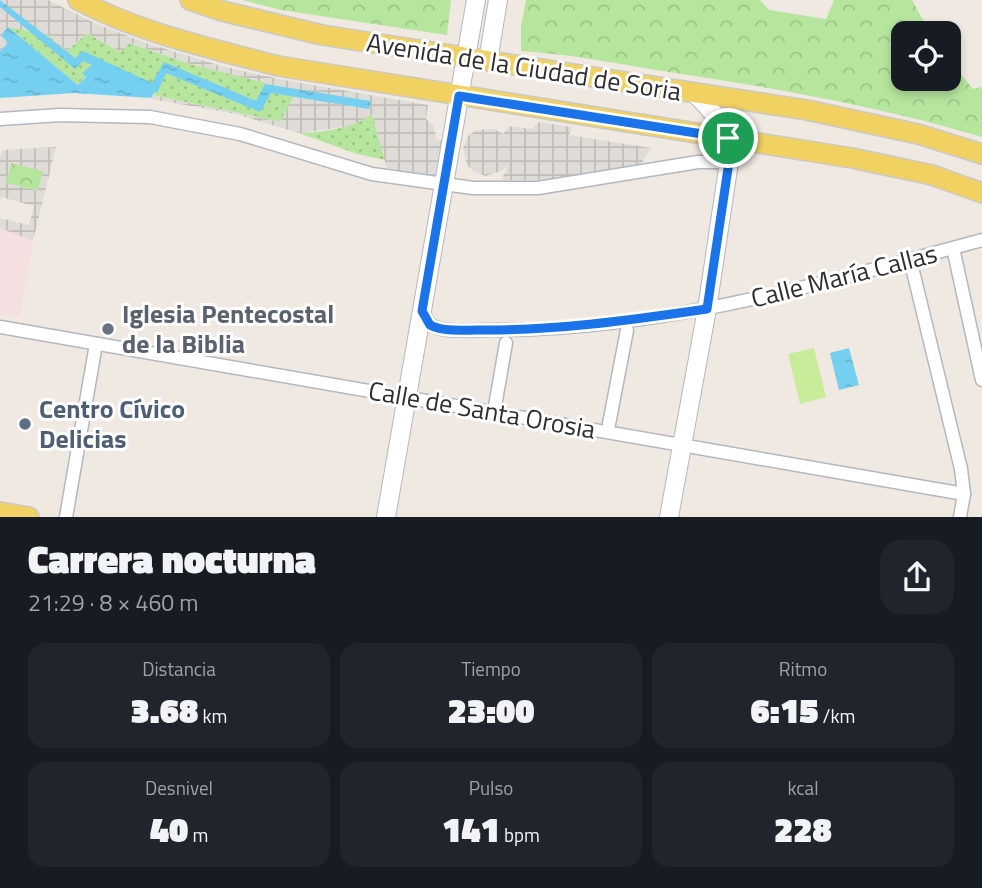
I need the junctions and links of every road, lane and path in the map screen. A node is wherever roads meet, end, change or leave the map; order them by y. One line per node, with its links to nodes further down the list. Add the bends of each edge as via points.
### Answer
1 (78, 0): 8 (main road, Avenida de la Ciudad de Soria, via 139,27 278,66)
2 (190, 0): 5 (main road, Avenida de la Ciudad de Soria, via 321,35)
3 (476, 0): 5 (street)
4 (498, 0): 6 (street)
5 (466, 57): 6 (main road, Avenida de la Ciudad de Soria); 8 (street)
6 (488, 61): 7 (main road, Avenida de la Ciudad de Soria)
7 (695, 94): 10 (street); 11 (main road, Avenida de la Ciudad de Soria, via 893,128)
8 (459, 96): 10 (main road, Avenida de la Ciudad de Soria); 13 (street)
9 (0, 119): 13 (street, via 80,114 150,117 240,134 372,174)
10 (728, 138): 12 (street); 14 (main road, Avenida de la Ciudad de Soria, via 895,166)
11 (982, 155)
12 (729, 162): 13 (street, via 698,162 538,188); 18 (street)
13 (444, 186): 19 (street)
14 (982, 193)
15 (982, 240): 16 (street, Calle María Callas)
16 (953, 248): 17 (street, Calle María Callas); 24 (street)
17 (910, 259): 18 (street, Calle María Callas); 29 (street)
18 (707, 309): 19 (street, Calle María Callas, via 502,330 434,327); 28 (street)
19 (422, 311): 25 (street)
20 (0, 327): 23 (street, Calle de Santa Orosia)
21 (627, 330): 27 (street)
22 (506, 343): 26 (street)
23 (96, 344): 25 (street, Calle de Santa Orosia); 32 (street)
24 (982, 380)
25 (406, 397): 26 (street, Calle de Santa Orosia); 33 (street)
26 (494, 412): 28 (street, Calle de Santa Orosia)
27 (609, 424)
28 (684, 445): 29 (street, Calle de Santa Orosia); 34 (street)
29 (964, 494): 35 (street)
30 (0, 512): 31 (main road)
31 (29, 517)
32 (66, 517)
33 (386, 517)
34 (669, 517)
35 (960, 517)

